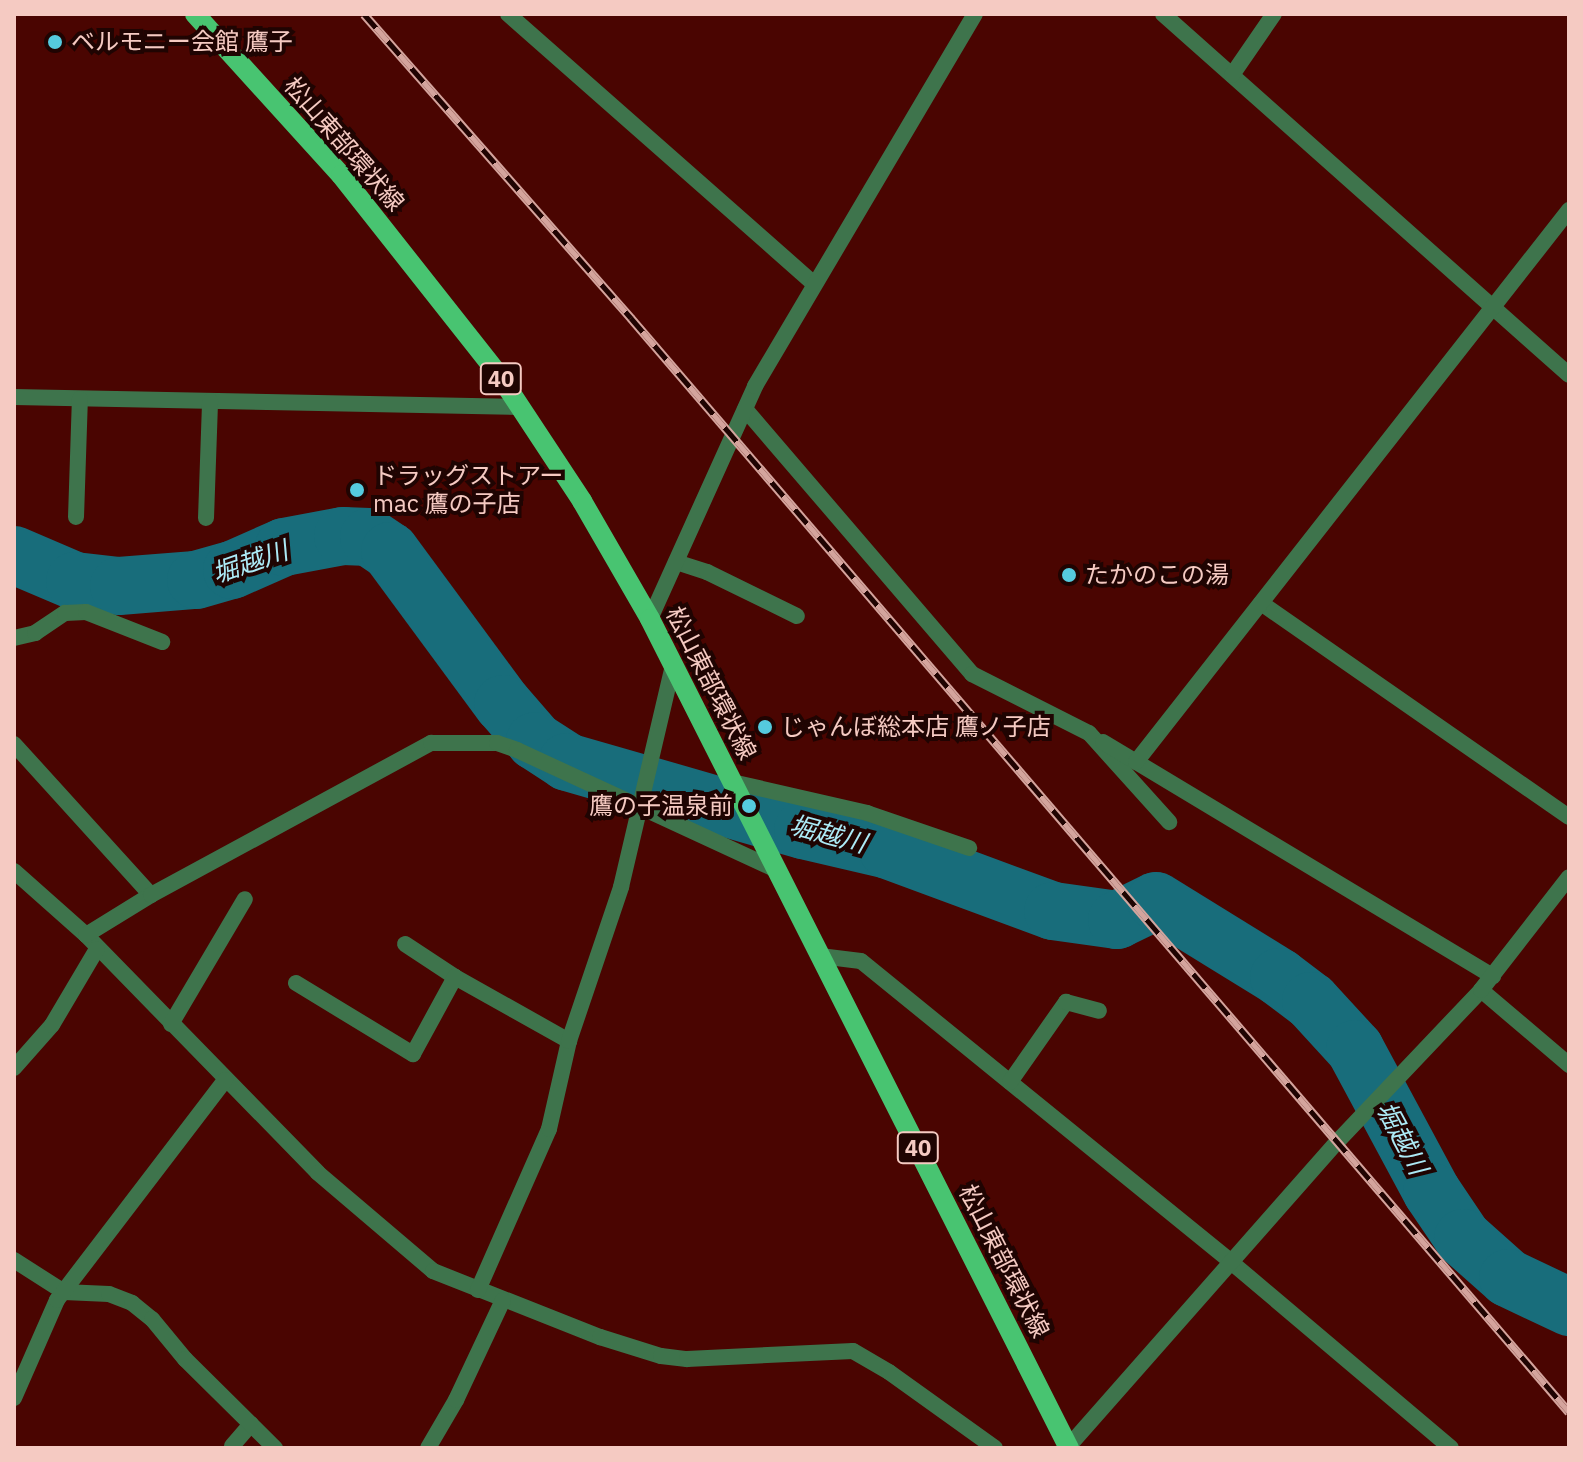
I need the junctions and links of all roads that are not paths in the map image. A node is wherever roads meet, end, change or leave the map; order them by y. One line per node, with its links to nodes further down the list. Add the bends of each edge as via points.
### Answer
1 (195, 14): 14 (main road, 松山東部環状線 / 40, via 341,175)
2 (508, 14): 8 (street)
3 (975, 14): 8 (street)
4 (1163, 14): 6 (street)
5 (1274, 14): 6 (street)
6 (1232, 75): 9 (street)
7 (1569, 210): 9 (street)
8 (813, 283): 15 (street)
9 (1493, 307): 10 (street); 19 (street)
10 (1569, 375)
11 (14, 397): 12 (street)
12 (80, 399): 13 (street); 16 (street)
13 (210, 401): 14 (street); 17 (street)
14 (520, 407): 21 (main road, 松山東部環状線 / 40)
15 (745, 409): 18 (street); 25 (street, via 972,674)
16 (76, 517)
17 (206, 518)
18 (676, 562): 20 (street); 21 (street)
19 (1261, 603): 27 (street); 30 (street)
20 (797, 616)
21 (650, 619): 24 (main road, 松山東部環状線 / 40)
22 (14, 638): 23 (street, via 35,633 65,613 86,612)
23 (162, 642)
24 (673, 665): 28 (main road, 松山東部環状線 / 40); 29 (street)
25 (1089, 733): 27 (street); 31 (street)
26 (14, 744): 36 (street)
27 (1136, 762): 42 (street)
28 (735, 788): 32 (street, via 867,813); 33 (main road, 松山東部環状線 / 40)
29 (642, 806): 33 (street); 36 (street, via 497,743 431,743); 48 (street)
30 (1569, 817)
31 (1169, 822)
32 (969, 848)
33 (770, 860): 41 (main road, 松山東部環状線 / 40)
34 (14, 871): 38 (street)
35 (1569, 877): 42 (street)
36 (151, 895): 38 (street)
37 (245, 899): 47 (street)
38 (86, 935): 40 (street)
39 (405, 944): 43 (street)
40 (97, 949): 47 (street); 50 (street, via 52,1025)
41 (820, 956): 52 (street, via 861,961); 61 (main road, 松山東部環状線 / 40)
42 (1493, 976): 45 (street)
43 (455, 977): 44 (street, via 413,1054); 48 (street)
44 (296, 983)
45 (1481, 990): 49 (street); 54 (street)
46 (1099, 1011): 52 (street, via 1066,1002)
47 (171, 1024): 51 (street)
48 (569, 1041): 55 (street, via 549,1129)
49 (1569, 1065)
50 (14, 1068)
51 (225, 1080): 55 (street, via 318,1173 433,1271); 56 (street)
52 (1010, 1082): 54 (street)
53 (14, 1260): 56 (street)
54 (1231, 1262): 61 (street); 65 (street)
55 (478, 1290): 57 (street)
56 (64, 1292): 58 (street); 59 (street, via 109,1294 132,1303)
57 (503, 1300): 63 (street); 64 (street, via 661,1356 853,1351)
58 (14, 1398)
59 (251, 1424): 60 (street); 62 (street)
60 (232, 1446)
61 (1068, 1447)
62 (275, 1448)
63 (428, 1448)
64 (995, 1448)
65 (1451, 1448)

